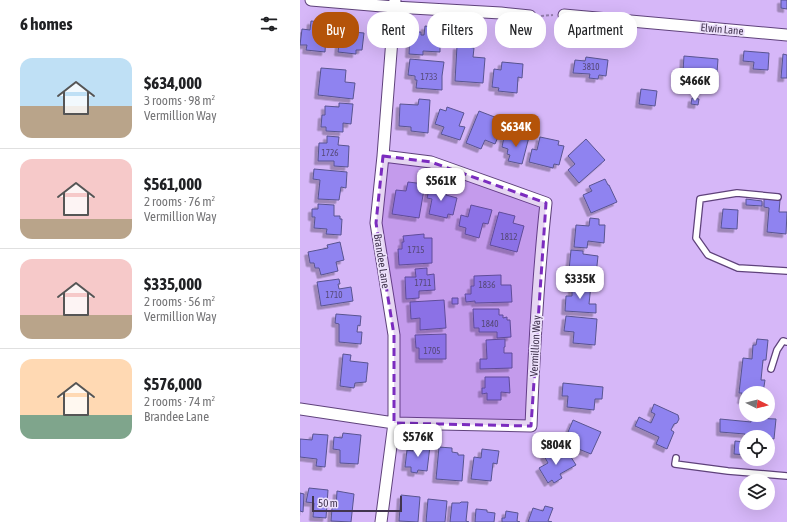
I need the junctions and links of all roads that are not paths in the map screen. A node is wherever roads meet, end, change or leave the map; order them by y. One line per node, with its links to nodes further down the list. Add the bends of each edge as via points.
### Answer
1 (311, 0): 2 (street)
2 (395, 3): 3 (street); 6 (street, Brandee Lane)
3 (495, 12)
4 (637, 22): 5 (street, Elwin Lane)
5 (787, 35)
6 (383, 156): 12 (street, Brandee Lane, via 376,222 394,335); 12 (street, Vermillion Way, via 431,162 546,203 531,426)
7 (778, 197): 8 (lane, via 737,193 700,199 696,238 708,255 738,268)
8 (787, 271)
9 (787, 342): 10 (lane, via 783,341 777,350)
10 (771, 369)
11 (300, 409): 12 (street)
12 (394, 422): 15 (street, Brandee Lane)
13 (676, 458): 14 (lane, via 675,464)
14 (787, 476)
15 (381, 522)

